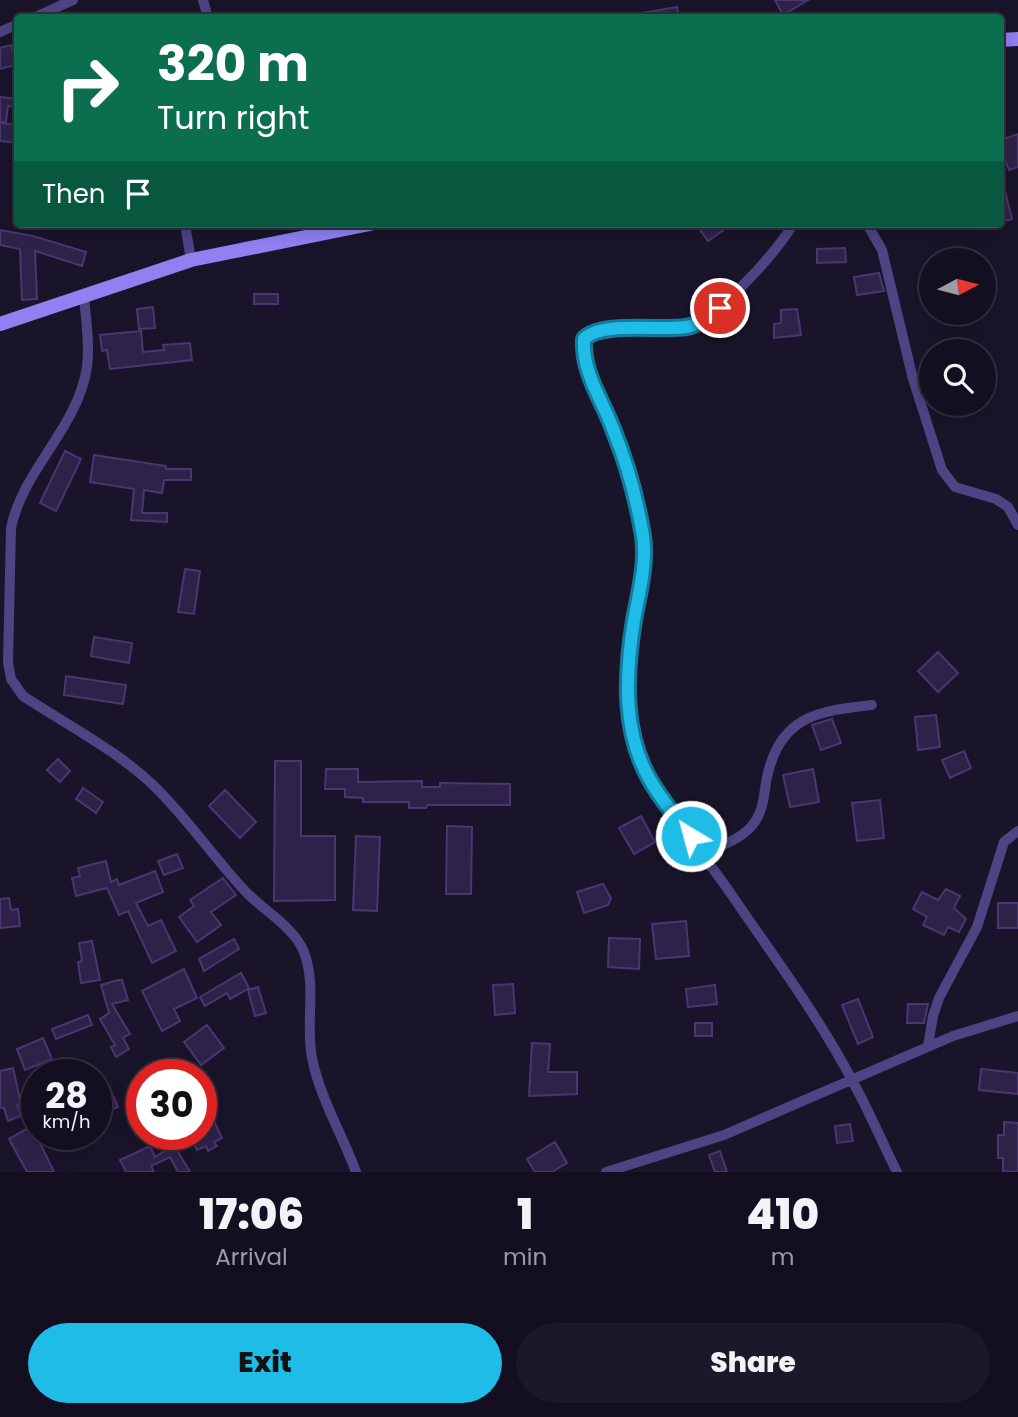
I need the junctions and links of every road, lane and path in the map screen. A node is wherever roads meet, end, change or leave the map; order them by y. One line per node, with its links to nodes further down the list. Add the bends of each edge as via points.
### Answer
1 (73, 0): 2 (street)
2 (42, 14)
3 (186, 228): 7 (street)
4 (350, 228): 7 (main road)
5 (790, 228): 15 (street, via 705,320 689,327 599,331 584,339 587,372 628,472 643,539 628,692 634,743 652,784)
6 (869, 228): 10 (street, via 882,250 913,379 942,470 955,487 1008,507)
7 (191, 260): 8 (main road)
8 (84, 297): 9 (main road); 11 (street, via 87,368 74,411 26,486)
9 (0, 324)
10 (1018, 525)
11 (5, 540): 12 (street)
12 (5, 673): 19 (street, via 23,696 158,790 247,893 297,941 310,971 308,1030 313,1059 321,1090)
13 (872, 705): 15 (street, via 836,709 794,725 770,761 755,822 744,834)
14 (1018, 831): 17 (street, via 1004,842 977,927 939,998)
15 (704, 854): 18 (street)
16 (1018, 1016): 17 (street)
17 (929, 1046): 18 (street)
18 (853, 1080): 20 (street, via 724,1135); 21 (street)
19 (356, 1172)
20 (606, 1172)
21 (897, 1172)

